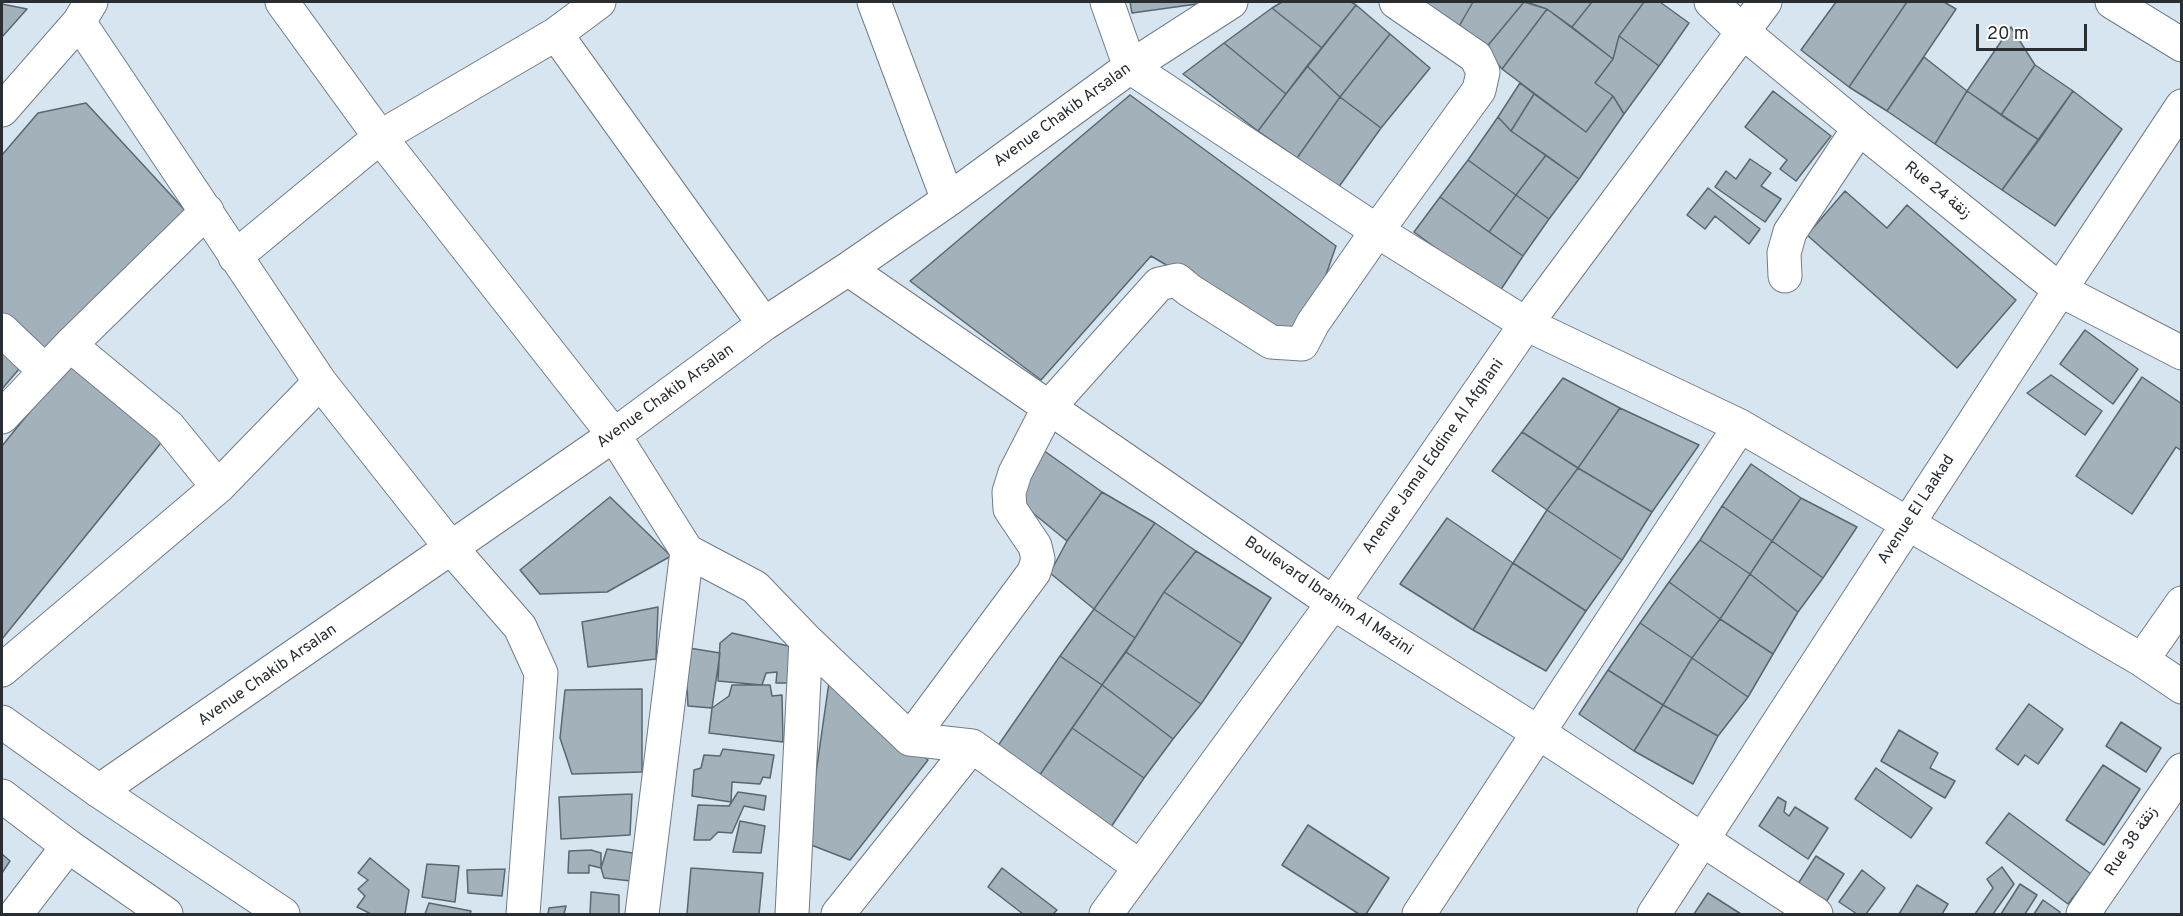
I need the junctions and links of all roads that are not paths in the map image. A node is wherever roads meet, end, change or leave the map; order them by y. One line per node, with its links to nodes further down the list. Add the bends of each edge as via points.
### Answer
1 (599, 2): 12 (street)
2 (874, 2): 19 (street)
3 (1107, 2): 14 (street)
4 (1231, 2): 14 (street, Avenue Chakib Arsalan)
5 (1396, 2): 21 (street, via 1476,57 1483,72 1479,90)
6 (1711, 2): 11 (street, Rue 24 زنقة)
7 (1766, 2): 11 (street, Anenue Jamal Eddine Al Afghani)
8 (2112, 2): 13 (street)
9 (288, 4): 18 (street)
10 (85, 12): 16 (street); 20 (street)
11 (1743, 32): 17 (street, Rue 24 زنقة); 27 (street, Anenue Jamal Eddine Al Afghani)
12 (556, 34): 18 (street); 26 (street)
13 (2181, 45)
14 (1130, 67): 19 (street, Avenue Chakib Arsalan); 21 (street)
15 (2181, 106): 25 (street, Avenue El Laakad)
16 (2, 110)
17 (1859, 128): 24 (street, via 1790,232 1784,253); 25 (street, Rue 24 زنقة)
18 (380, 137): 22 (street); 36 (street)
19 (948, 200): 23 (street, Avenue Chakib Arsalan)
20 (207, 211): 22 (street); 29 (street)
21 (1377, 231): 27 (street); 33 (street, via 1302,344 1271,342 1177,280 1159,284)
22 (235, 257): 32 (street)
23 (848, 269): 26 (street, Avenue Chakib Arsalan); 33 (street, Boulevard Ibrahim Al Mazini)
24 (1785, 276)
25 (2060, 290): 30 (street, Rue 24 زنقة); 38 (street, Avenue El Laakad)
26 (764, 324): 36 (street, Avenue Chakib Arsalan)
27 (1526, 324): 35 (street); 41 (street, Anenue Jamal Eddine Al Afghani)
28 (2, 330): 31 (street)
29 (70, 345): 31 (street); 37 (street, via 169,427)
30 (2181, 353)
31 (45, 371): 34 (street)
32 (320, 382): 37 (street); 39 (street)
33 (1049, 407): 41 (street, Boulevard Ibrahim Al Mazini); 49 (street, via 1009,492 1010,509 1035,546 1038,559 1034,572)
34 (2, 417)
35 (1740, 426): 38 (street); 48 (street)
36 (614, 435): 39 (street, Avenue Chakib Arsalan); 40 (street)
37 (218, 487): 45 (street)
38 (1908, 525): 44 (street); 54 (street, Avenue El Laakad)
39 (452, 549): 52 (street, Avenue Chakib Arsalan); 60 (street, via 520,627 541,673)
40 (687, 551): 43 (street, via 755,587); 61 (street)
41 (1333, 603): 48 (street, Boulevard Ibrahim Al Mazini); 56 (street, Anenue Jamal Eddine Al Afghani)
42 (2181, 603): 44 (street)
43 (806, 640): 49 (street); 62 (street)
44 (2142, 660): 46 (street)
45 (2, 670)
46 (2181, 687)
47 (2, 722): 52 (street)
48 (1539, 733): 54 (street, Boulevard Ibrahim Al Mazini); 65 (street)
49 (910, 738): 50 (street)
50 (972, 746): 56 (street); 63 (street)
51 (2181, 770): 68 (street, Rue 38 زنقة)
52 (99, 791): 59 (street)
53 (2, 796): 55 (street)
54 (1702, 841): 66 (street, Avenue El Laakad); 67 (street, Boulevard Ibrahim Al Mazini)
55 (68, 846): 57 (street); 58 (street)
56 (1140, 867): 64 (street, Anenue Jamal Eddine Al Afghani)
57 (16, 915)
58 (166, 915)
59 (283, 915)
60 (523, 915)
61 (642, 915)
62 (792, 915)
63 (838, 915)
64 (1106, 915)
65 (1419, 915)
66 (1654, 915)
67 (1816, 915)
68 (2084, 915)

